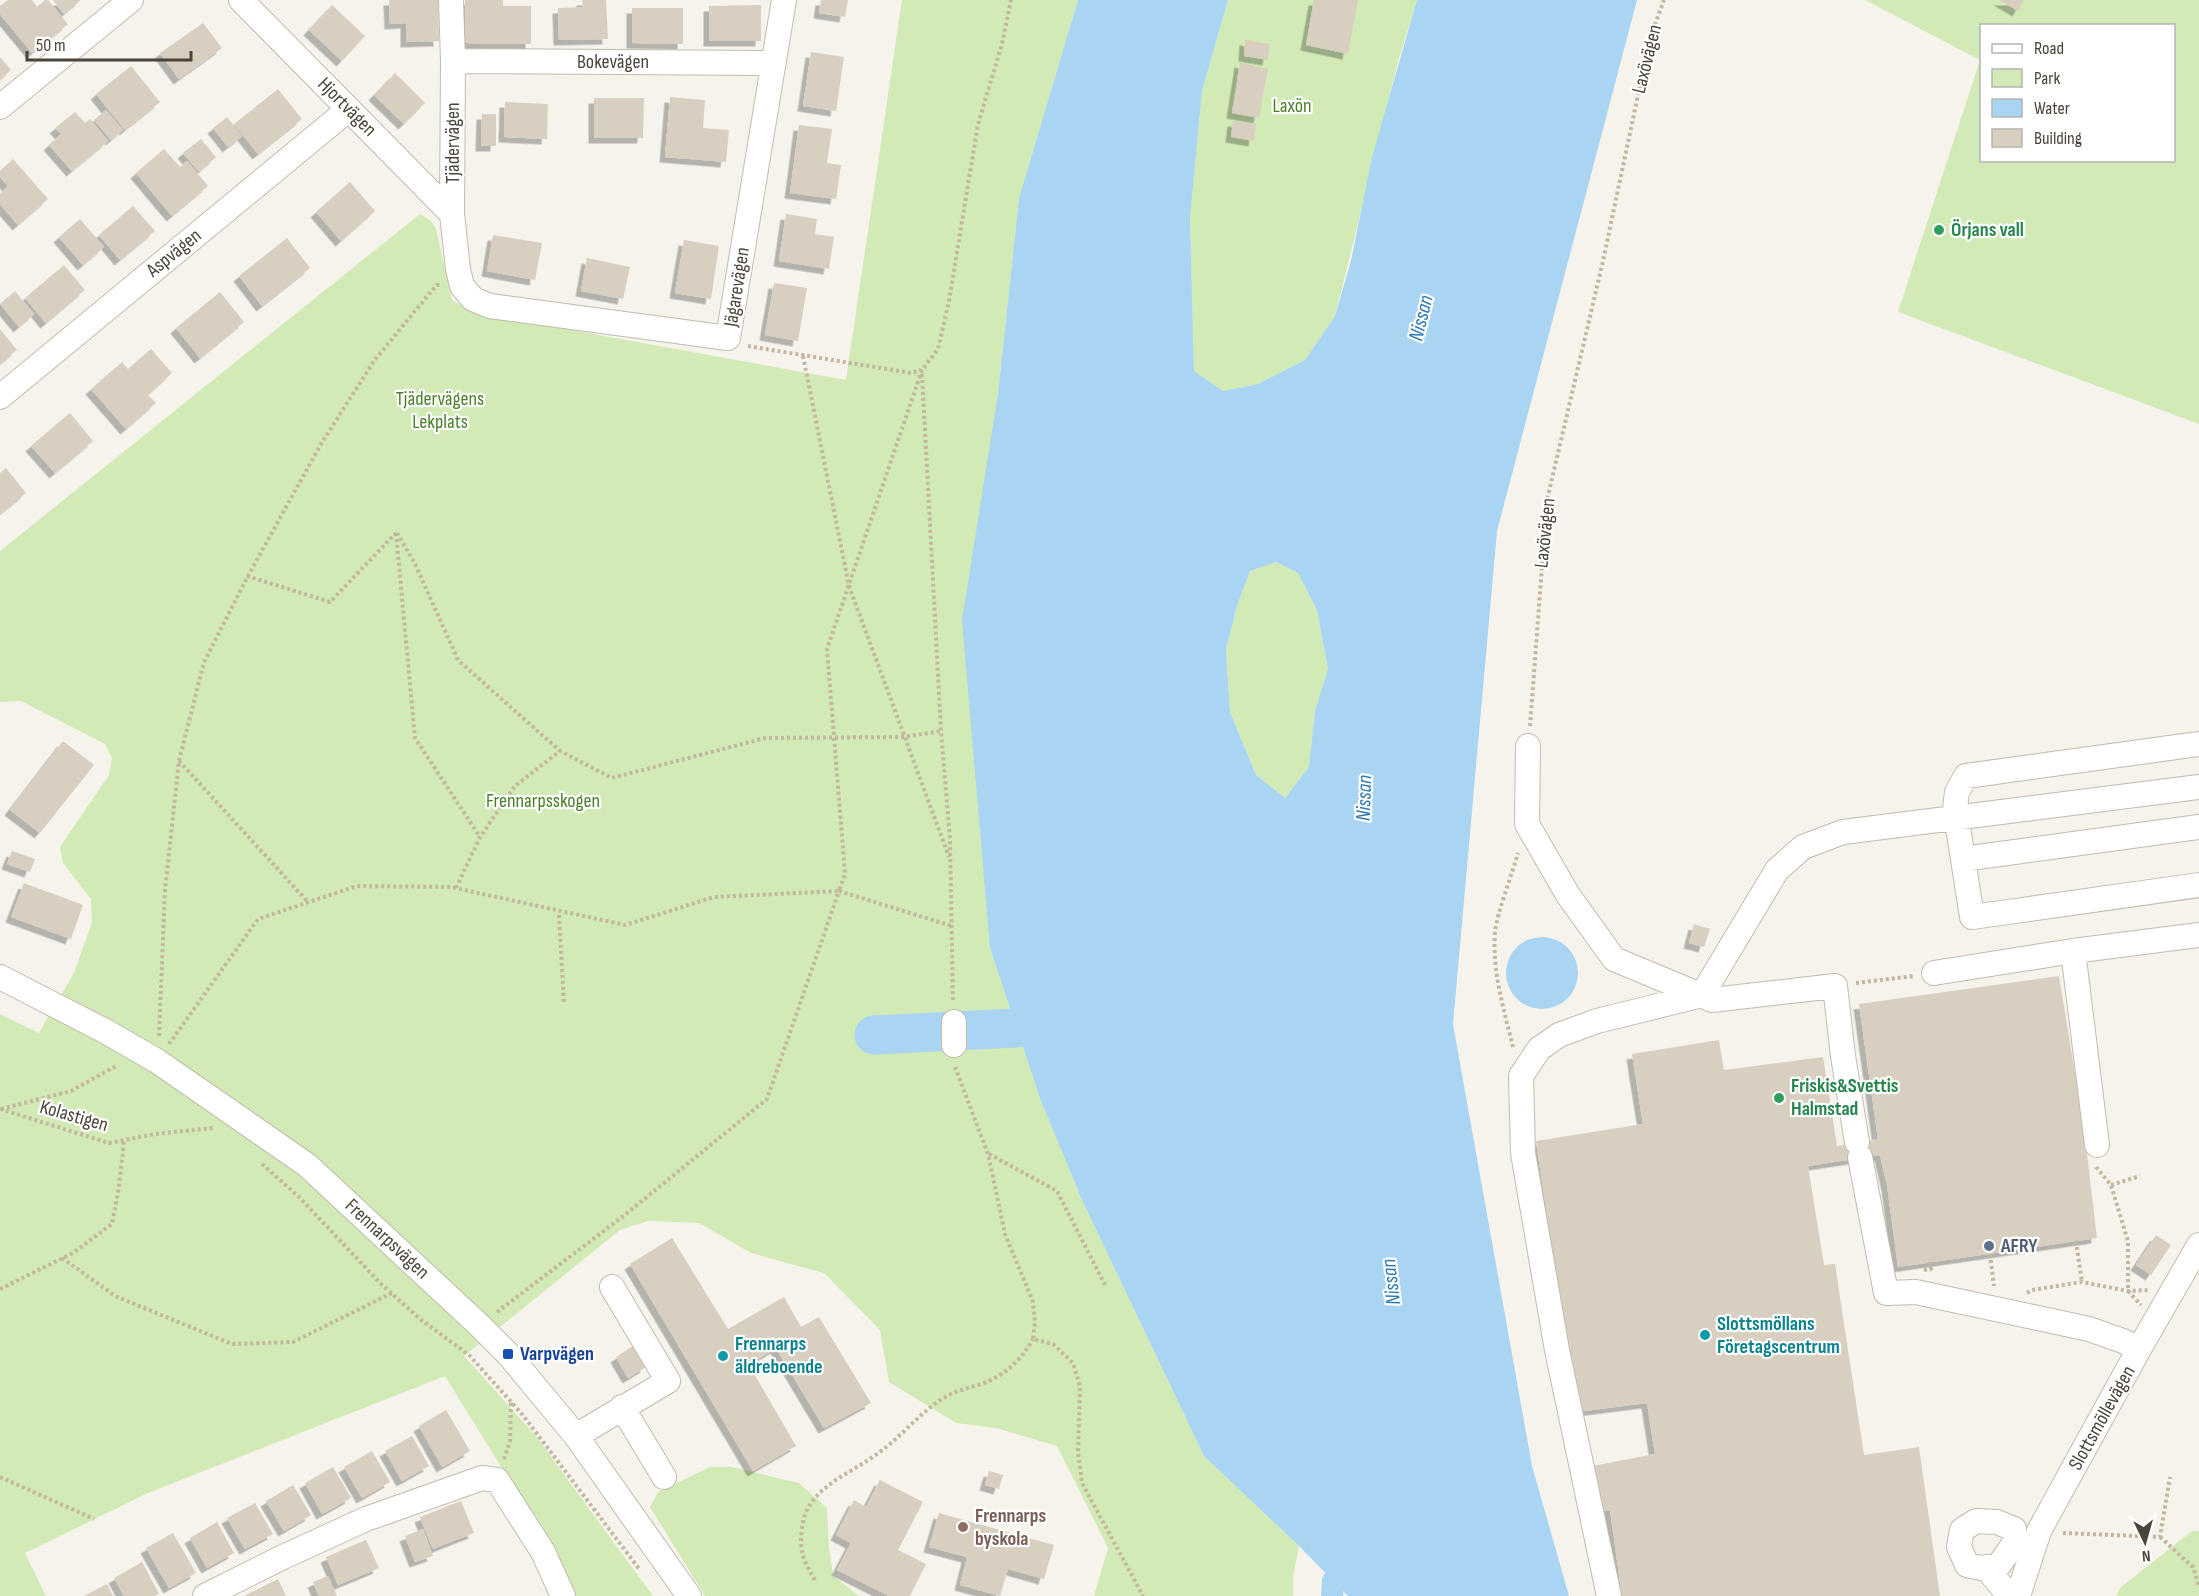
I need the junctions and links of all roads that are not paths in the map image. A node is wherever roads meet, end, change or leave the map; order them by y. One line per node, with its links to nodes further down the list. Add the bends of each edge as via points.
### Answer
1 (131, 0): 7 (street)
2 (241, 0): 8 (street, Hjortvägen)
3 (451, 0): 5 (street, Tjädervägen)
4 (784, 0): 6 (street, Jägarevägen)
5 (453, 61): 6 (street, Bokevägen); 9 (street, Tjädervägen)
6 (773, 63): 10 (street, Jägarevägen, via 728,338 490,306 473,299)
7 (0, 107)
8 (349, 109): 9 (street, Hjortvägen); 11 (street, Aspvägen)
9 (453, 214): 10 (street, Tjädervägen)
10 (462, 286)
11 (0, 397)
12 (2199, 744): 15 (street, via 1966,776 1957,792)
13 (1528, 746): 23 (street, via 1527,824 1568,895 1614,959)
14 (2199, 787): 15 (street)
15 (1957, 818): 17 (street); 23 (street, via 1843,832 1803,847 1777,870)
16 (2199, 827): 17 (street)
17 (1963, 859): 18 (street, via 1972,918)
18 (2199, 885)
19 (2199, 935): 20 (street)
20 (2073, 951): 21 (street); 24 (street)
21 (1934, 973)
22 (0, 977): 29 (street, Frennarpsvägen, via 157,1061 307,1165 508,1354)
23 (1702, 995): 27 (street, via 1712,1000 1835,986 1858,1150 1886,1293 1916,1292 2077,1327); 35 (street, via 1597,1021 1559,1035 1539,1049 1521,1076 1525,1165 1557,1350)
24 (2095, 1154)
25 (2199, 1245): 27 (street, Slottsmöllevägen)
26 (612, 1287): 28 (street, via 668,1381)
27 (2139, 1349): 36 (street, Slottsmöllevägen, via 2039,1531)
28 (622, 1407): 29 (street); 30 (street)
29 (576, 1436): 34 (street, Frennarpsvägen)
30 (664, 1477)
31 (1986, 1568): 36 (street, via 2002,1587)
32 (205, 1596): 33 (street, via 366,1519 482,1478 497,1480 543,1552)
33 (563, 1596)
34 (689, 1596)
35 (1609, 1596)
36 (2018, 1596)

